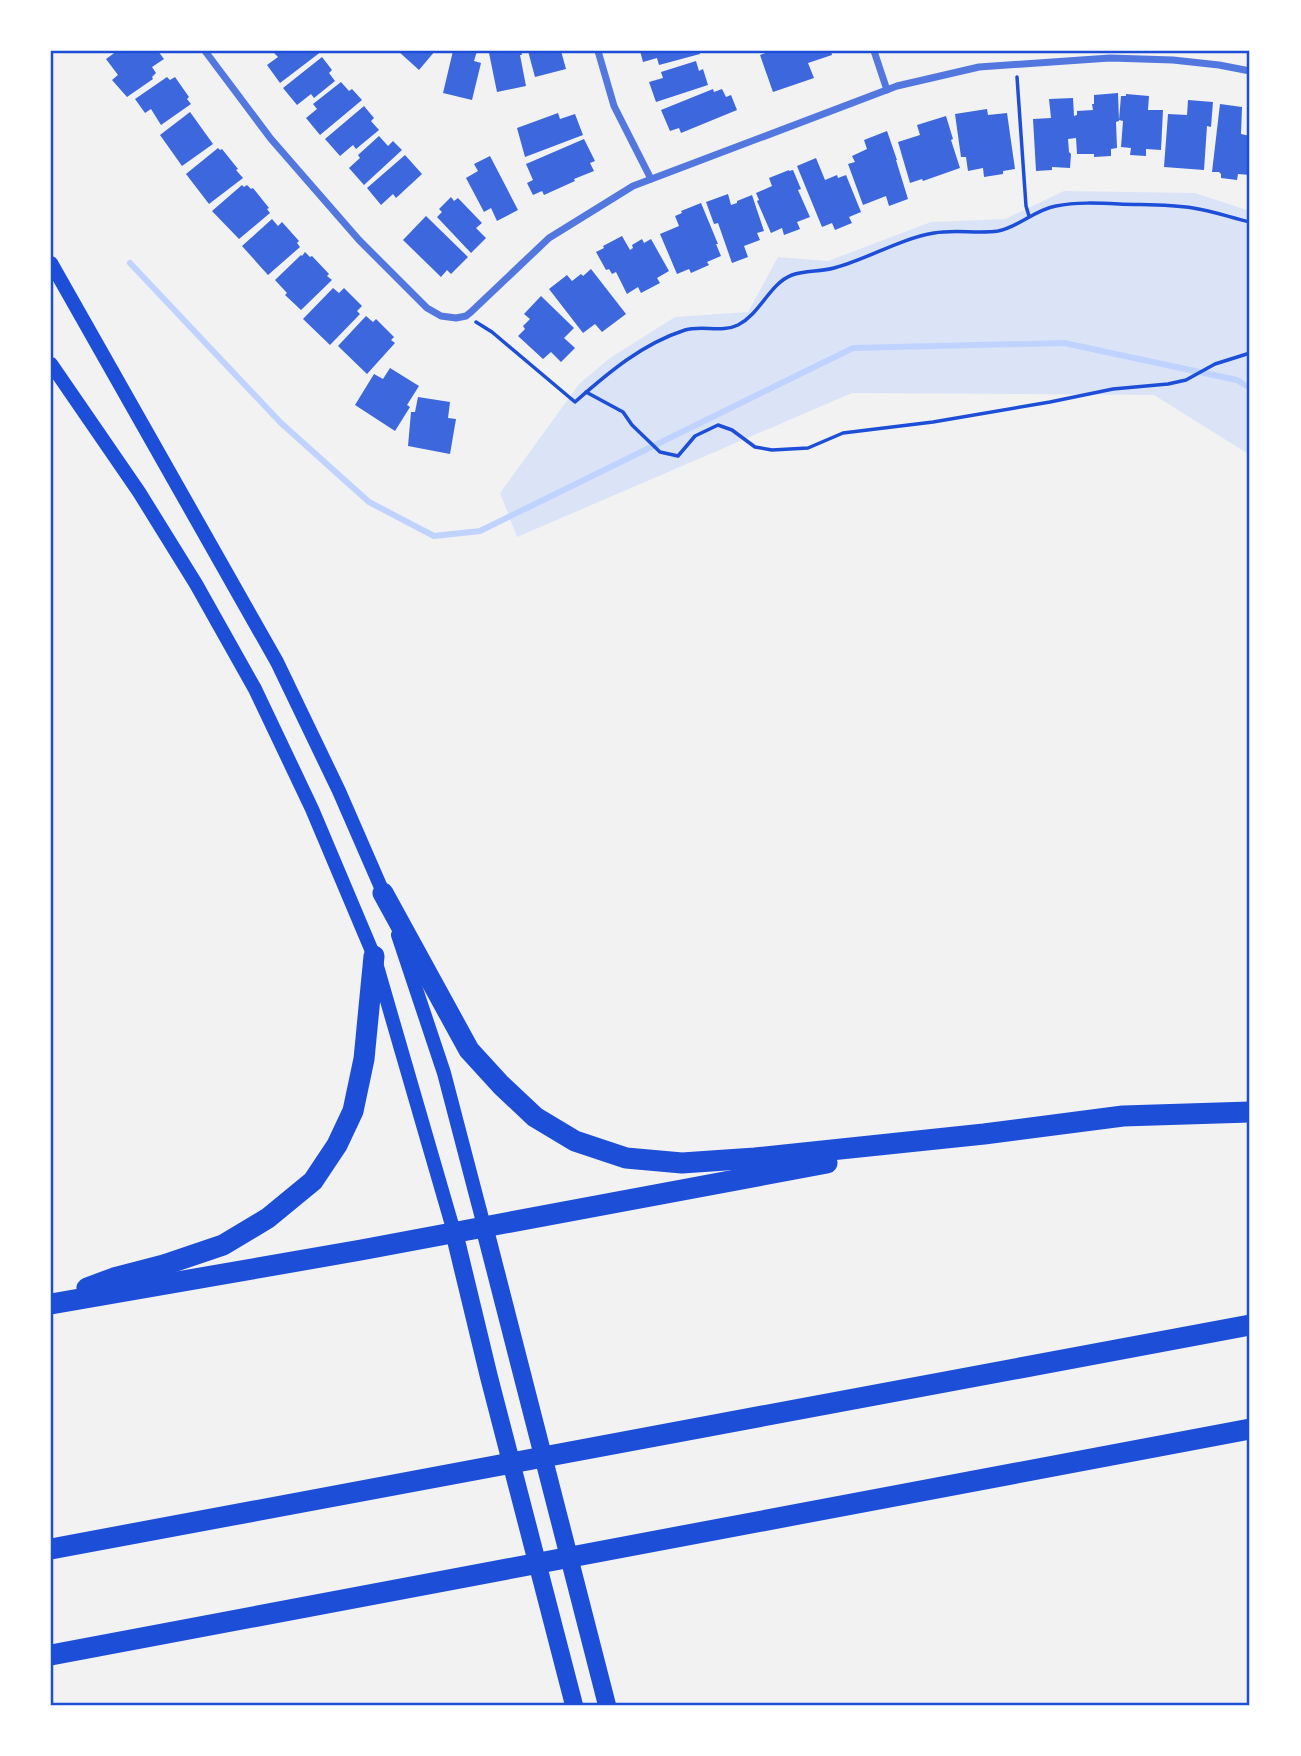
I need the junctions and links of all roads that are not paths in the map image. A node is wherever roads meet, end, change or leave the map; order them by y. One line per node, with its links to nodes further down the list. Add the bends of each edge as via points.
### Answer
1 (205, 51): 6 (street, via 271,139 359,240 427,308 441,316 466,316 549,238)
2 (598, 51): 6 (street, via 614,106)
3 (874, 51): 5 (street)
4 (1250, 71): 5 (street, via 1173,60 1110,58 979,67)
5 (887, 90): 6 (street)
6 (651, 179)
7 (51, 263): 9 (main road, via 277,662)
8 (51, 364): 10 (main road, via 139,492 255,689 312,809)
9 (383, 893): 12 (highway, via 469,1050 535,1117 575,1141 626,1158 682,1163); 13 (main road, via 444,1073)
10 (373, 956): 14 (main road); 15 (highway, via 364,1059 353,1111 313,1181 268,1218 223,1245 114,1278)
11 (1250, 1112): 12 (highway, via 1123,1116)
12 (984, 1134): 13 (highway)
13 (484, 1226): 14 (highway); 21 (main road)
14 (454, 1232): 15 (highway); 20 (main road)
15 (51, 1303)
16 (1250, 1325): 18 (highway)
17 (1250, 1429): 19 (highway)
18 (51, 1549)
19 (51, 1655)
20 (574, 1705)
21 (607, 1705)

